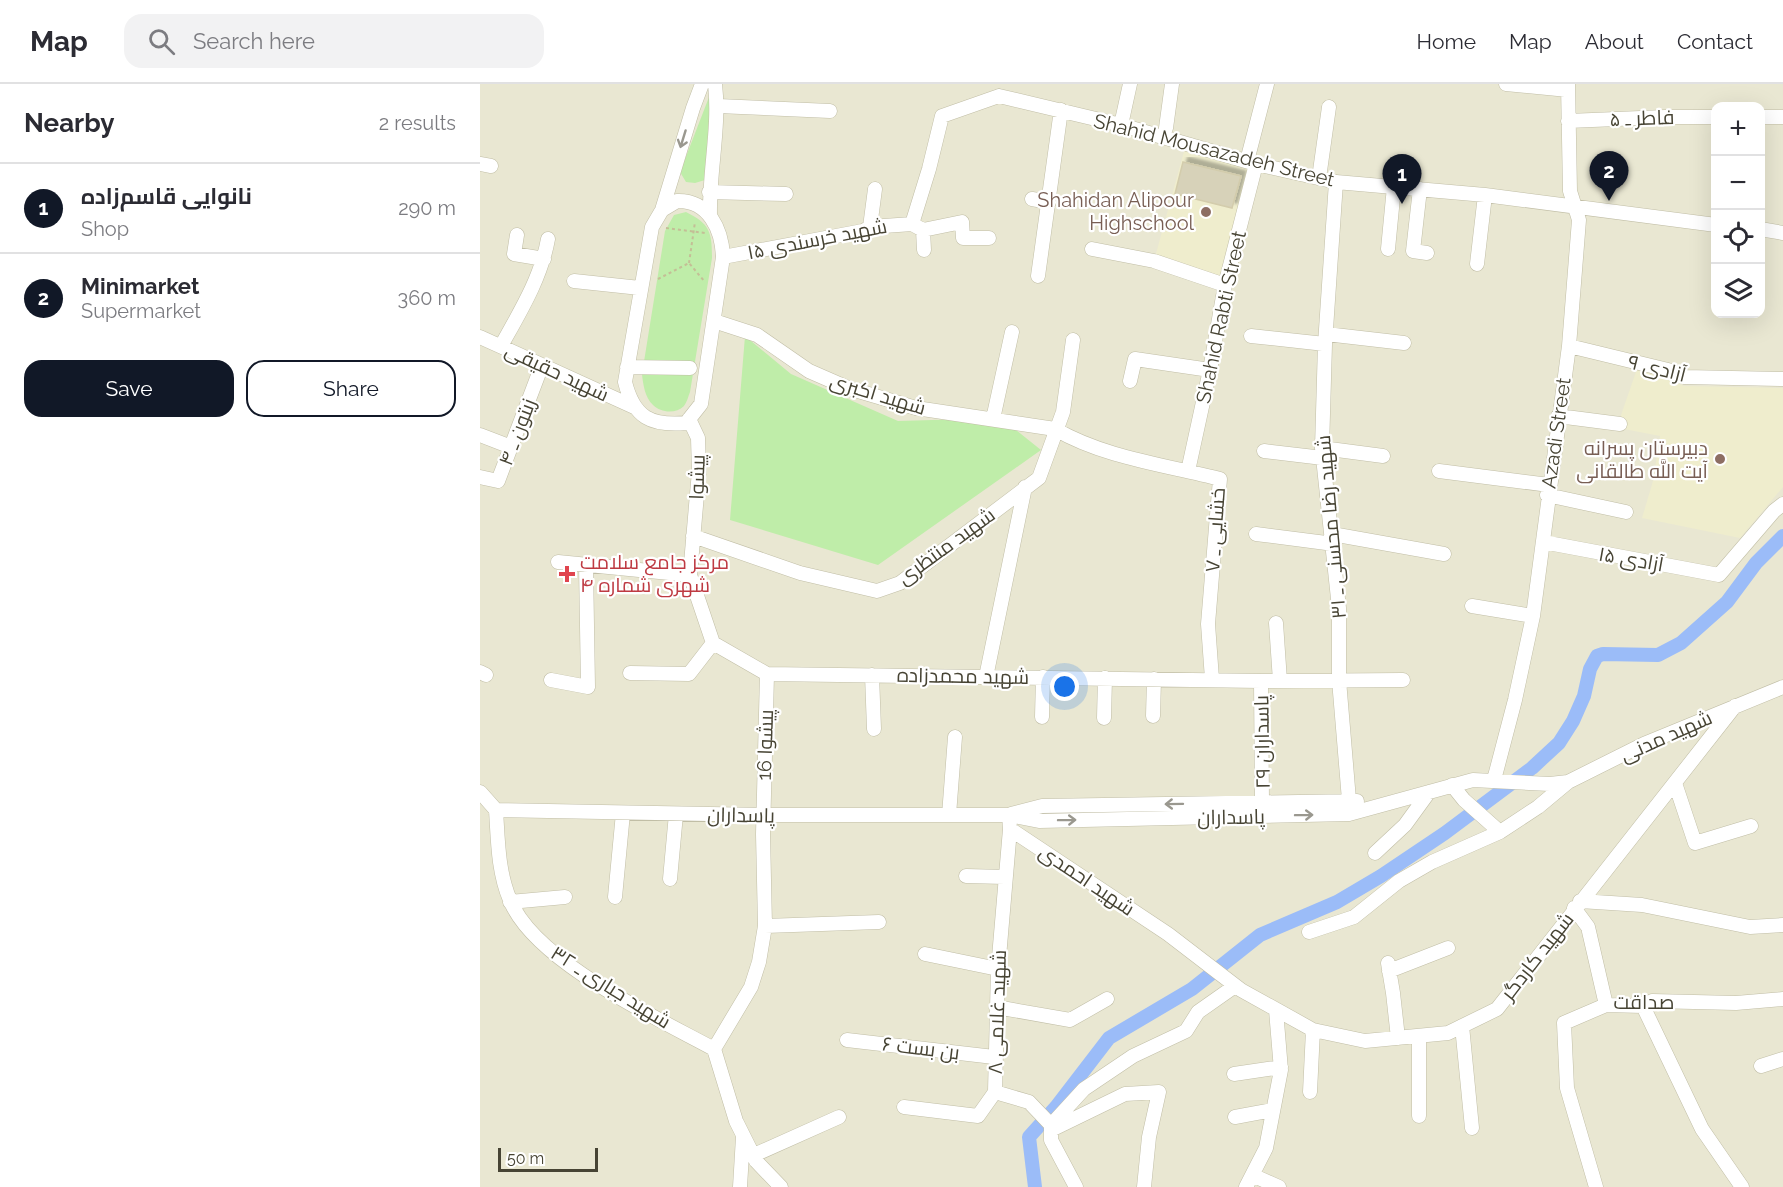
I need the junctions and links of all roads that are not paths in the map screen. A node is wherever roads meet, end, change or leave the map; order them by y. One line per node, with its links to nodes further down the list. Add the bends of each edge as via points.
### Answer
1 (702, 84): 31 (street, one-way to 31)
2 (715, 84): 9 (street)
3 (1130, 84): 17 (street)
4 (1172, 84): 18 (street)
5 (1267, 84): 19 (street, Shahid Rabti Street)
6 (1506, 84): 7 (street)
7 (1568, 87): 16 (street, Azadi Street)
8 (1001, 90): 11 (street, Shahid Mousazadeh Street); 35 (street, via 942,116)
9 (718, 106): 12 (street); 25 (street)
10 (1329, 107): 20 (street)
11 (1060, 110): 17 (street, Shahid Mousazadeh Street); 29 (street)
12 (830, 111)
13 (1711, 117): 16 (street, فاطر ـ ۵)
14 (1765, 117): 15 (street)
15 (1783, 117)
16 (1568, 121): 30 (street, Azadi Street)
17 (1121, 125): 19 (street, Shahid Mousazadeh Street)
18 (1166, 128)
19 (1252, 163): 20 (street, Shahid Mousazadeh Street); 50 (street, Shahid Rabti Street)
20 (1319, 178): 21 (street, Shahid Mousazadeh Street)
21 (1336, 182): 22 (street, Shahid Mousazadeh Street); 56 (street, شهید رضا محسنی ـ ۳۱)
22 (1394, 187): 24 (street, Shahid Mousazadeh Street); 42 (street)
23 (875, 189): 34 (street)
24 (1420, 189): 27 (street, Shahid Mousazadeh Street); 44 (street)
25 (709, 192): 26 (street); 32 (street)
26 (786, 194)
27 (1485, 195): 30 (street, Shahid Mousazadeh Street); 47 (street)
28 (1032, 200): 29 (street)
29 (1049, 202): 48 (street)
30 (1573, 206): 33 (street, Shahid Mousazadeh Street); 60 (street, Azadi Street, via 1579,220)
31 (662, 210): 32 (street, via 677,201 687,201); 51 (street, via 651,226)
32 (710, 215): 45 (street, via 720,236)
33 (1711, 224)
34 (870, 227): 35 (street, شهید خرسندی ۱۵); 45 (street, شهید خرسندی ۱۵)
35 (918, 227): 39 (street, شهید خرسندی ۱۵, via 962,222 963,238); 43 (street)
36 (1765, 230): 37 (street)
37 (1783, 233)
38 (517, 235): 46 (street, via 514,254)
39 (988, 238)
40 (548, 239): 46 (street)
41 (1092, 249): 50 (street, via 1154,261)
42 (1388, 249)
43 (924, 250)
44 (1420, 252)
45 (723, 257): 52 (street)
46 (544, 259): 59 (street)
47 (1477, 264)
48 (1038, 276)
49 (574, 281): 51 (street)
50 (1225, 285): 64 (street, Shahid Rabti Street)
51 (640, 288): 62 (street)
52 (714, 321): 69 (street, via 701,404); 70 (street, شهید اکبری, via 757,335 809,371 848,388 916,408)
53 (1012, 332): 70 (street)
54 (1251, 336): 56 (street)
55 (480, 337): 59 (street, شهید حقیقی)
56 (1325, 339): 58 (street); 76 (street, شهید رضا محسنی ـ ۳۱)
57 (1073, 340): 72 (street, شهید منتظری, via 1063,412)
58 (1404, 343)
59 (501, 346): 61 (street, شهید حقیقی)
60 (1569, 346): 65 (street, آزادی ۹, via 1685,377); 68 (street, Azadi Street)
61 (542, 365): 67 (street, شهید حقیقی); 74 (street, زیتون ـ ۴)
62 (627, 367): 63 (street); 67 (street, via 625,382)
63 (690, 368)
64 (1210, 370): 66 (street, via 1135,359); 78 (street, Shahid Rabti Street)
65 (1783, 379)
66 (1130, 381)
67 (634, 407): 69 (street, شهید حقیقی, via 666,425 686,423)
68 (1558, 416): 71 (street); 82 (street, Azadi Street)
69 (689, 418): 86 (street, پیشوا, via 698,438)
70 (993, 419): 72 (street, شهید اکبری)
71 (1620, 424)
72 (1055, 429): 78 (street, خشایی ـ ۷, via 1072,439 1138,460); 81 (street, شهید منتظری, via 1039,478)
73 (480, 435): 74 (street)
74 (511, 447): 80 (street, زیتون ـ ۴, via 498,481)
75 (1264, 451): 76 (street)
76 (1323, 453): 77 (street); 87 (street, شهید رضا محسنی ـ ۳۱)
77 (1383, 456)
78 (1188, 471): 104 (street, خشایی ـ ۷, via 1220,479 1208,624)
79 (1439, 471): 82 (street)
80 (480, 477)
81 (1024, 487): 86 (street, شهید منتظری, via 900,583 876,591 800,573); 100 (street)
82 (1548, 490): 84 (street); 88 (street, Azadi Street)
83 (1783, 504): 88 (street, آزادی ۱۵, via 1719,575)
84 (1626, 512)
85 (1256, 534): 87 (street)
86 (693, 536): 92 (street, پیشوا)
87 (1333, 539): 89 (street); 106 (street, شهید رضا محسنی ـ ۳۱, via 1339,609)
88 (1543, 542): 94 (street, Azadi Street)
89 (1444, 554)
90 (558, 562): 91 (street)
91 (586, 565): 92 (street); 105 (street, via 588,687)
92 (690, 575): 96 (street)
93 (1472, 606): 94 (street)
94 (1533, 616): 117 (street, Azadi Street)
95 (1276, 623): 109 (street)
96 (712, 643): 97 (street, via 689,674); 98 (street)
97 (630, 673)
98 (767, 674): 99 (street, شهید محمدزاده); 129 (street, پیشوا 16)
99 (872, 675): 100 (street, شهید محمدزاده); 115 (street)
100 (986, 677): 101 (street, شهید محمدزاده)
101 (1043, 677): 102 (street, شهید محمدزاده); 113 (street)
102 (1105, 678): 103 (street, شهید محمدزاده); 114 (street)
103 (1154, 679): 104 (street, شهید محمدزاده); 112 (street)
104 (1212, 679): 108 (street, شهید محمدزاده)
105 (551, 680)
106 (1339, 680): 107 (street, شهید محمدزاده); 109 (street, شهید محمدزاده); 123 (street, شهید رضا محسنی ـ ۳۱)
107 (1403, 680)
108 (1261, 681): 109 (street, شهید محمدزاده); 124 (street, پاسداران ۲۹)
109 (1280, 681)
110 (1783, 687): 111 (street, شهید مدنی)
111 (1736, 705): 118 (street, شهید مدنی); 119 (street, شهید کاردگر)
112 (1153, 716)
113 (1042, 717)
114 (1104, 718)
115 (874, 729)
116 (955, 738): 130 (street)
117 (1499, 780): 118 (street, شهید مدنی); 120 (street, پاسداران)
118 (1568, 782): 133 (street)
119 (1675, 783): 132 (street, via 1695,843); 141 (street, شهید کاردگر)
120 (1452, 785): 122 (street, پاسداران); 133 (street)
121 (480, 792): 126 (street)
122 (1429, 792): 125 (street, پاسداران); 134 (street, via 1405,825)
123 (1349, 800): 124 (street, پاسداران); 125 (street, پاسداران)
124 (1262, 803): 131 (street, پاسداران, one-way to 131, via 1042,806)
125 (1379, 804): 131 (street, پاسداران, one-way to 125, via 1349,814)
126 (496, 810): 127 (street, پاسداران); 140 (street, شهید جباری ـ ۳۲, via 500,862)
127 (623, 813): 128 (street, پاسداران); 139 (street)
128 (676, 814): 129 (street, پاسداران); 137 (street)
129 (763, 815): 130 (street, پاسداران); 144 (street, پیشوا 16)
130 (949, 815): 131 (street, پاسداران)
131 (1009, 822): 136 (street, ۸ شهید غلامی); 149 (street, شهید احمدی)
132 (1750, 826)
133 (1500, 832): 145 (street, via 1399,881 1354,917)
134 (1375, 853)
135 (966, 876): 136 (street)
136 (1005, 877): 148 (street, ۸ شهید غلامی)
137 (670, 879)
138 (565, 897): 140 (street)
139 (615, 897)
140 (510, 902): 161 (street, شهید جباری ـ ۳۲, via 526,927 561,960)
141 (1577, 904): 143 (street, via 1642,905 1750,927); 152 (street, صداقت, via 1588,927); 156 (street, شهید کاردگر, via 1497,1009)
142 (879, 922): 144 (street)
143 (1783, 925)
144 (765, 926): 161 (street, پیشوا 16, via 751,987)
145 (1309, 932)
146 (1449, 948): 159 (street, via 1388,967)
147 (925, 954): 148 (street)
148 (998, 969): 154 (street, ۸ شهید غلامی)
149 (1232, 983): 155 (street, شهید کاردگر); 174 (street, via 1198,1012 1186,1031 1133,1056 1084,1089)
150 (1107, 999): 154 (street, via 1070,1020)
151 (1783, 999): 153 (street, صداقت, via 1737,1003 1652,1001)
152 (1606, 1005): 153 (street, صداقت); 184 (street, via 1564,1023 1567,1088)
153 (1643, 1006): 185 (street, via 1702,1129)
154 (996, 1007): 162 (street, ۸ شهید غلامی)
155 (1276, 1010): 157 (street, شهید کاردگر); 164 (street)
156 (1462, 1026): 158 (street, شهید کاردگر, via 1448,1034); 175 (street)
157 (1313, 1030): 159 (street, شهید کاردگر, via 1365,1041); 168 (street)
158 (1419, 1036): 159 (street, شهید کاردگر); 171 (street)
159 (1398, 1038)
160 (847, 1040): 162 (street, بن بست ۶)
161 (714, 1049): 176 (street)
162 (994, 1057): 167 (street, ۸ شهید غلامی)
163 (1783, 1059): 165 (street)
164 (1281, 1066): 166 (street); 170 (street)
165 (1761, 1066)
166 (1234, 1074)
167 (994, 1092): 169 (street, ۸ شهید غلامی, via 978,1116); 174 (street, via 1029,1101)
168 (1310, 1092)
169 (904, 1107)
170 (1273, 1110): 173 (street); 178 (street, via 1266,1148)
171 (1419, 1116)
172 (839, 1117): 177 (street)
173 (1235, 1117)
174 (1051, 1127): 181 (street, via 1051,1140); 182 (street, via 1125,1094 1159,1092)
175 (1472, 1128)
176 (743, 1135): 177 (street); 179 (street)
177 (754, 1155): 180 (street)
178 (1249, 1181): 183 (street)
179 (740, 1187)
180 (782, 1187)
181 (1076, 1187)
182 (1144, 1187)
183 (1279, 1187)
184 (1596, 1187)
185 (1742, 1187)

